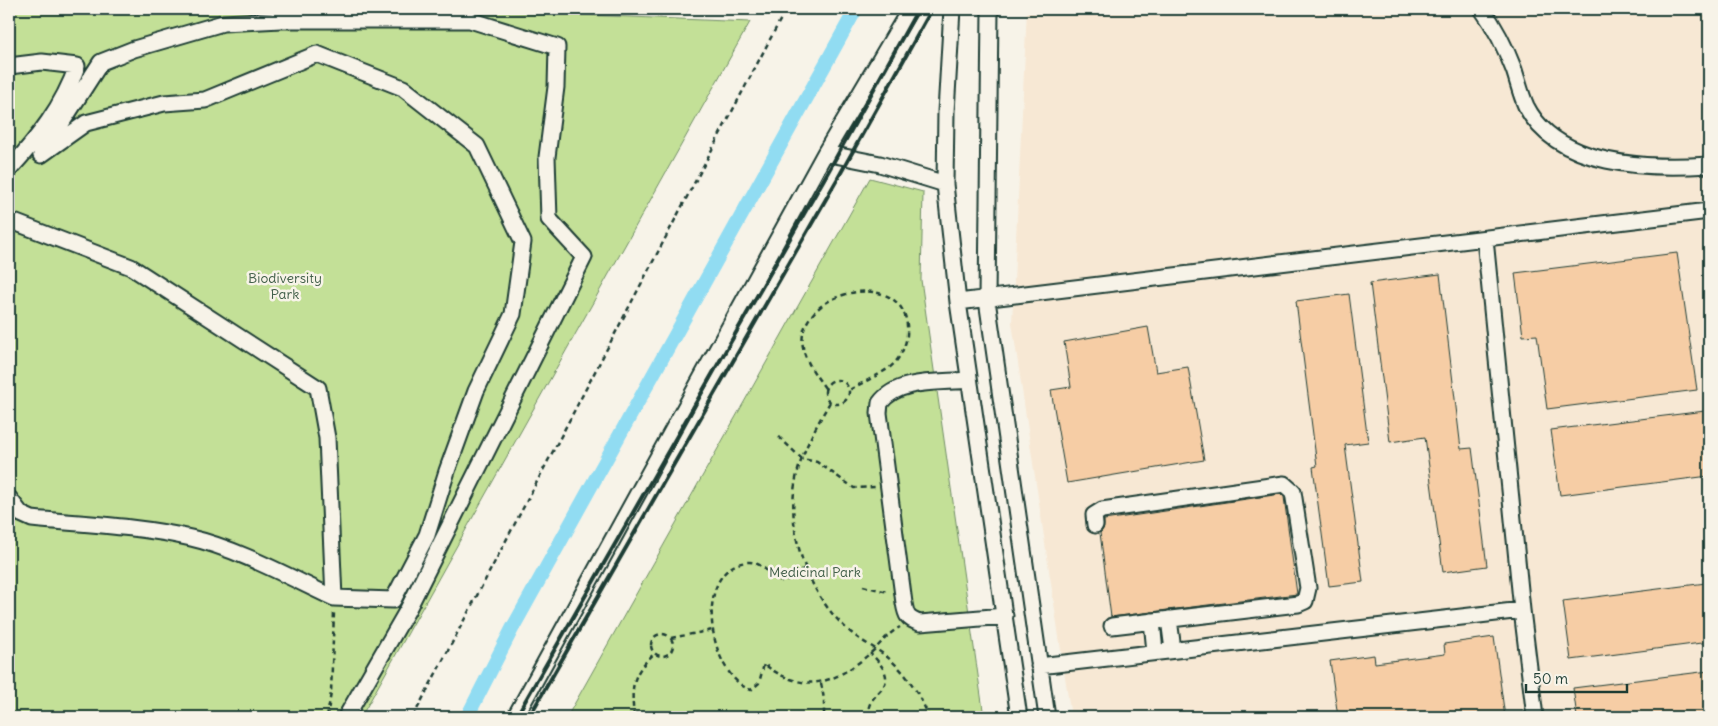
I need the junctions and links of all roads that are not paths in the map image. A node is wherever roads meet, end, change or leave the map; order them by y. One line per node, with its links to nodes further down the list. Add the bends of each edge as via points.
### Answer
1 (910, 9): 6 (street)
2 (952, 9): 9 (street)
3 (990, 9): 13 (street)
4 (1482, 9): 7 (street, via 1514,68 1526,105 1536,123 1549,134 1576,149 1625,164 1659,167)
5 (9, 66): 8 (street, via 42,62 77,66 68,93)
6 (825, 153): 9 (street, via 880,164); 28 (street)
7 (1709, 164)
8 (9, 170)
9 (945, 184): 14 (street)
10 (1709, 211): 12 (street)
11 (9, 220): 18 (street, via 131,267 318,388 327,438)
12 (1485, 239): 13 (street); 19 (street)
13 (986, 300): 14 (street); 26 (street)
14 (958, 302): 15 (street)
15 (969, 380): 20 (street); 20 (street, via 905,386 892,390 880,404 906,615 920,623)
16 (9, 498): 18 (street, via 21,514 32,520 130,527 192,538)
17 (1095, 526): 21 (street, via 1094,515 1102,510 1284,484 1290,488 1308,588 1305,601)
18 (334, 598): 27 (street, via 393,600 427,535 446,471 476,391 513,314 523,242 477,146 403,88 317,54 205,100 164,102 86,123 41,155 101,62 222,23 470,20 557,47 556,87 547,157 548,219 584,257 407,611)
19 (1522, 610): 24 (street); 31 (street)
20 (1005, 616): 29 (street)
21 (1170, 619): 22 (street); 24 (street)
22 (1152, 621): 23 (street); 25 (street)
23 (1112, 626)
24 (1173, 650): 25 (street)
25 (1155, 652): 26 (street)
26 (1039, 666): 30 (street)
27 (346, 717)
28 (515, 717)
29 (1019, 717)
30 (1047, 717)
31 (1535, 717)

